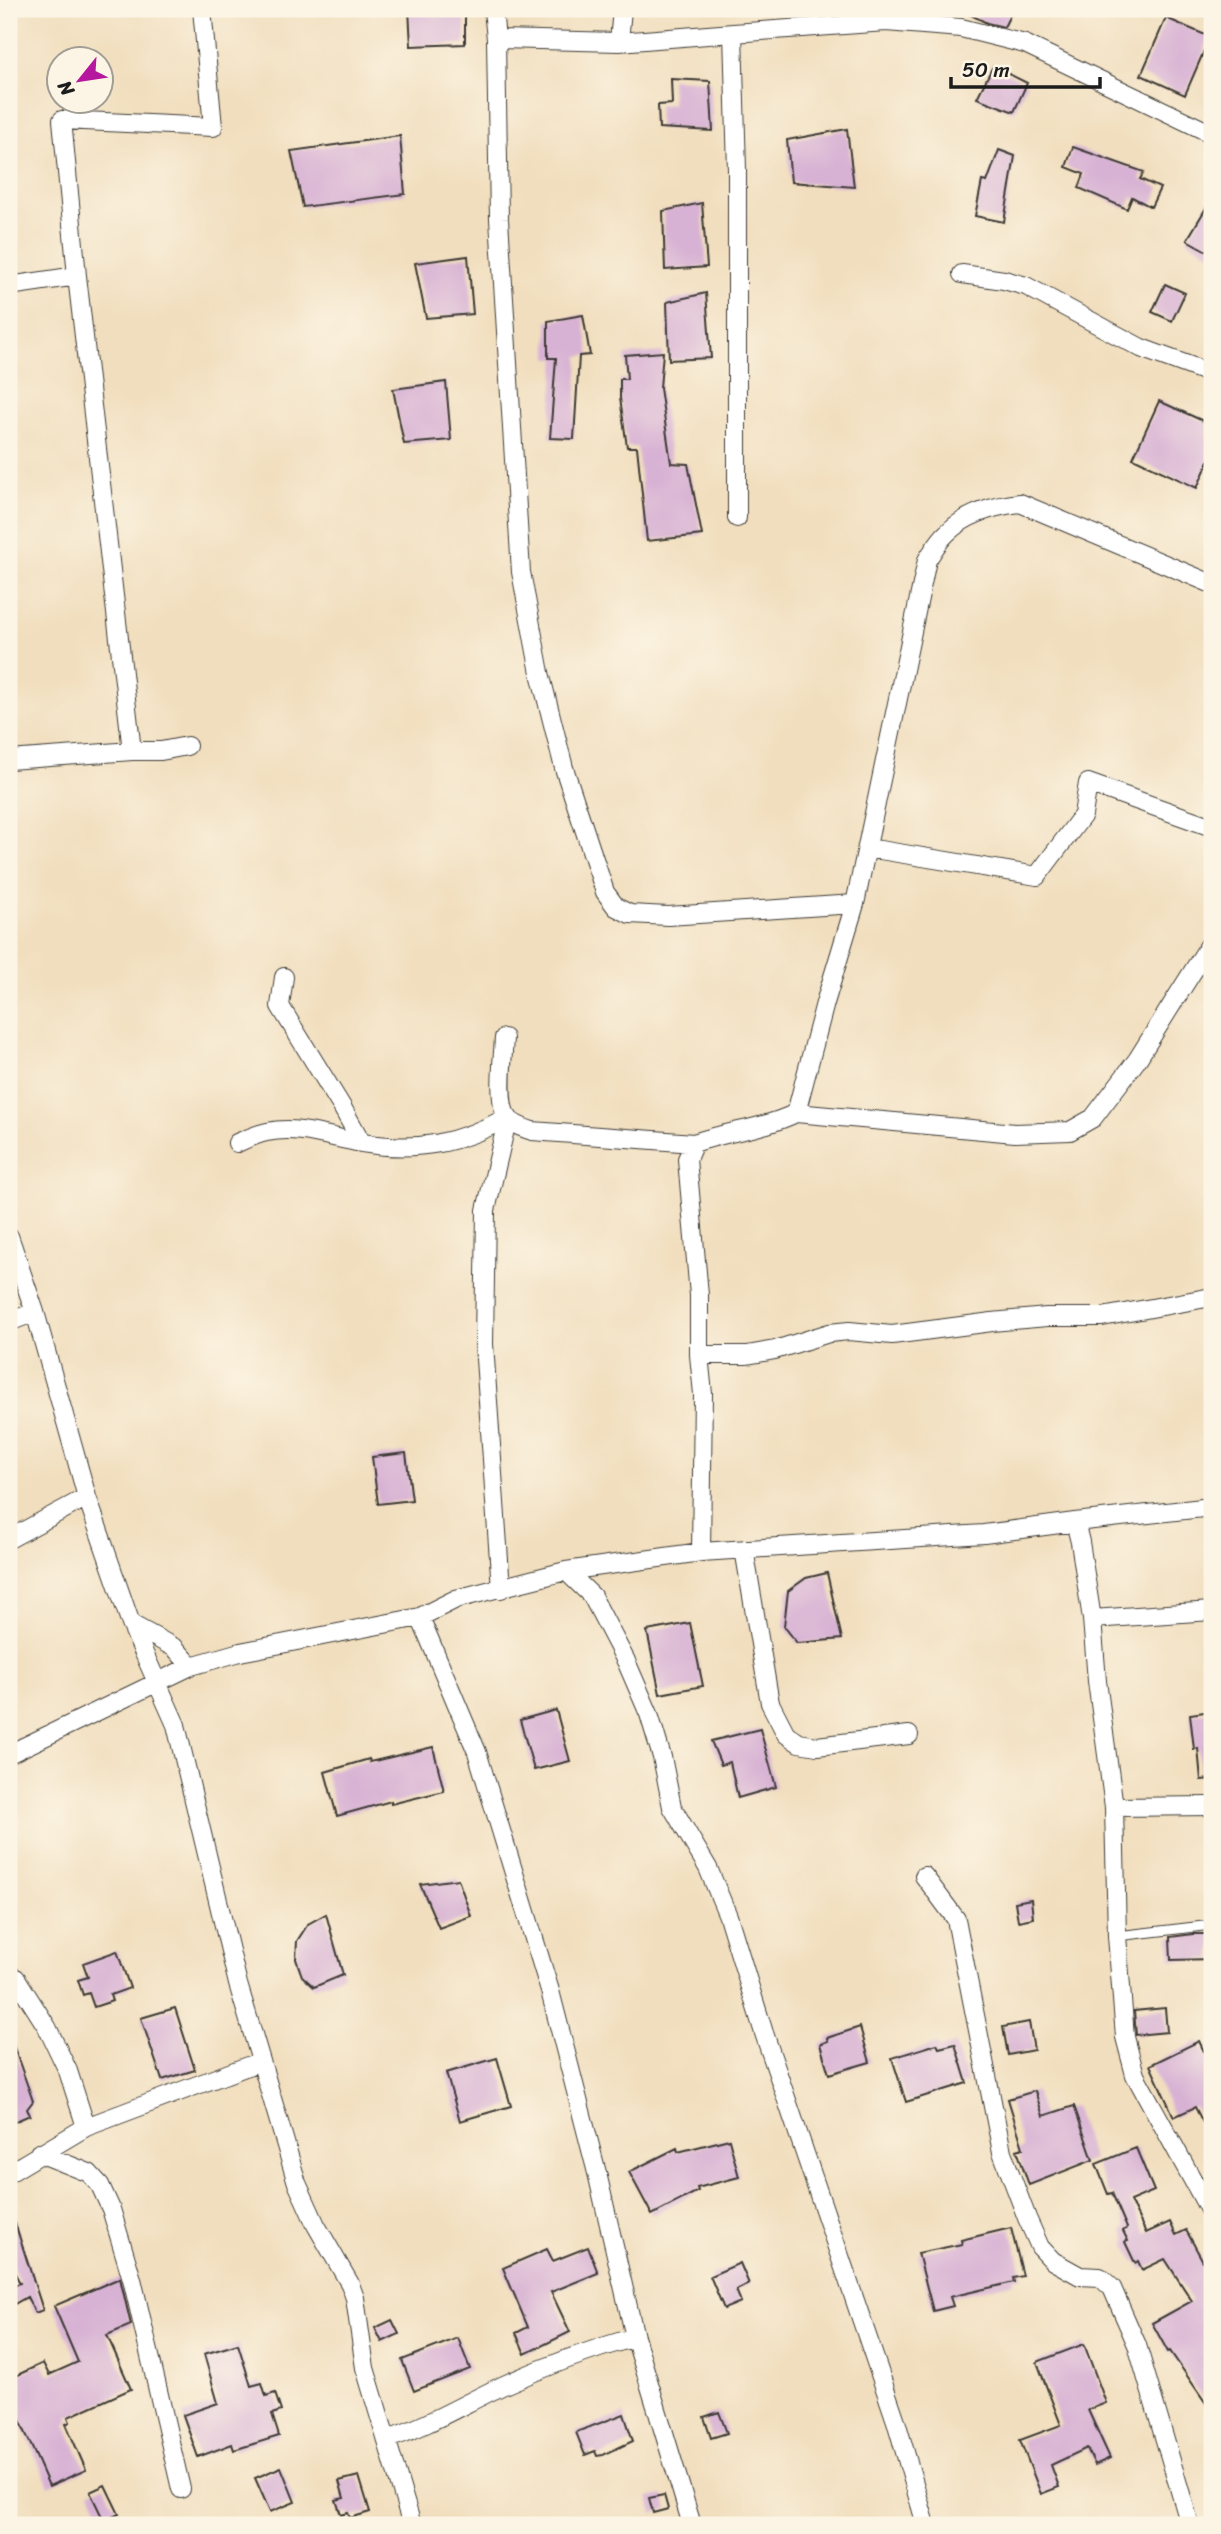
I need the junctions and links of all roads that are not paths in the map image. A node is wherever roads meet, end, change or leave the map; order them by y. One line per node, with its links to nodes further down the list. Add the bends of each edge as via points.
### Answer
1 (202, 9): 9 (street, via 213,127 62,120)
2 (493, 9): 5 (street)
3 (622, 9): 6 (street)
4 (733, 33): 6 (street); 7 (street, via 886,22 961,28 1025,44); 12 (street)
5 (496, 39): 6 (street); 19 (street, via 499,219 522,572 561,756 605,892 616,907 630,914 668,916)
6 (619, 41)
7 (1212, 134)
8 (962, 274): 11 (street, via 1026,286 1140,348)
9 (77, 276): 10 (street); 15 (street)
10 (9, 286)
11 (1212, 374)
12 (737, 518)
13 (1212, 584): 18 (street, via 1020,503 995,506 947,532 927,560)
14 (187, 746): 15 (street)
15 (132, 751): 16 (street)
16 (9, 760)
17 (1212, 827): 18 (street, via 1088,783 1083,815 1037,876)
18 (868, 848): 19 (street)
19 (855, 904): 23 (street)
20 (1212, 939): 23 (street, via 1130,1069 1093,1118 1070,1132 1015,1133)
21 (284, 977): 26 (street, via 279,1006)
22 (504, 1038): 24 (street, via 502,1103)
23 (796, 1114): 27 (street)
24 (508, 1117): 26 (street, via 444,1144); 27 (street, via 532,1131); 40 (street, via 486,1210 484,1344)
25 (237, 1143): 26 (street, via 266,1132 297,1129)
26 (362, 1143)
27 (694, 1143): 32 (street, via 687,1159 699,1295)
28 (9, 1236): 30 (street)
29 (1212, 1297): 32 (street, via 1102,1317 1047,1317 892,1335 849,1331 747,1355)
30 (35, 1312): 31 (street); 33 (street)
31 (9, 1322)
32 (699, 1355): 38 (street, via 703,1394)
33 (87, 1497): 36 (street); 44 (street)
34 (1212, 1507): 35 (street)
35 (1075, 1522): 37 (street, via 931,1539); 43 (street)
36 (9, 1539)
37 (744, 1549): 38 (street); 47 (street, via 770,1703 786,1734 799,1743 817,1746)
38 (701, 1552): 39 (street)
39 (566, 1571): 40 (street); 66 (street, via 592,1596 626,1661 649,1714 671,1807 708,1868 728,1916 896,2421)
40 (501, 1589): 42 (street, via 456,1599)
41 (1212, 1611): 43 (street)
42 (420, 1617): 45 (street); 61 (street, via 477,1752 550,1991)
43 (1091, 1619): 49 (street)
44 (131, 1624): 45 (street, via 176,1648); 46 (street)
45 (191, 1666): 46 (street)
46 (158, 1683): 48 (street); 55 (street, via 176,1725)
47 (909, 1735)
48 (9, 1754)
49 (1114, 1807): 50 (street); 53 (street)
50 (1212, 1807)
51 (924, 1876): 67 (street, via 956,1919 1002,2152 1027,2218 1040,2247 1054,2261 1080,2276 1100,2277 1112,2288 1141,2357)
52 (1212, 1925): 53 (lane)
53 (1117, 1936): 59 (street, via 1125,2037 1135,2075)
54 (16, 1978): 56 (street, via 68,2071)
55 (261, 2061): 56 (street); 62 (street, via 297,2183 355,2298 365,2368)
56 (86, 2127): 57 (street)
57 (38, 2153): 58 (street); 63 (street, via 89,2173 111,2209 132,2278)
58 (9, 2173)
59 (1204, 2183): 60 (street)
60 (1212, 2215)
61 (635, 2337): 62 (street, via 506,2384 415,2430); 65 (street)
62 (387, 2439): 64 (street)
63 (181, 2489)
64 (412, 2525)
65 (692, 2525)
66 (926, 2525)
67 (1190, 2525)

